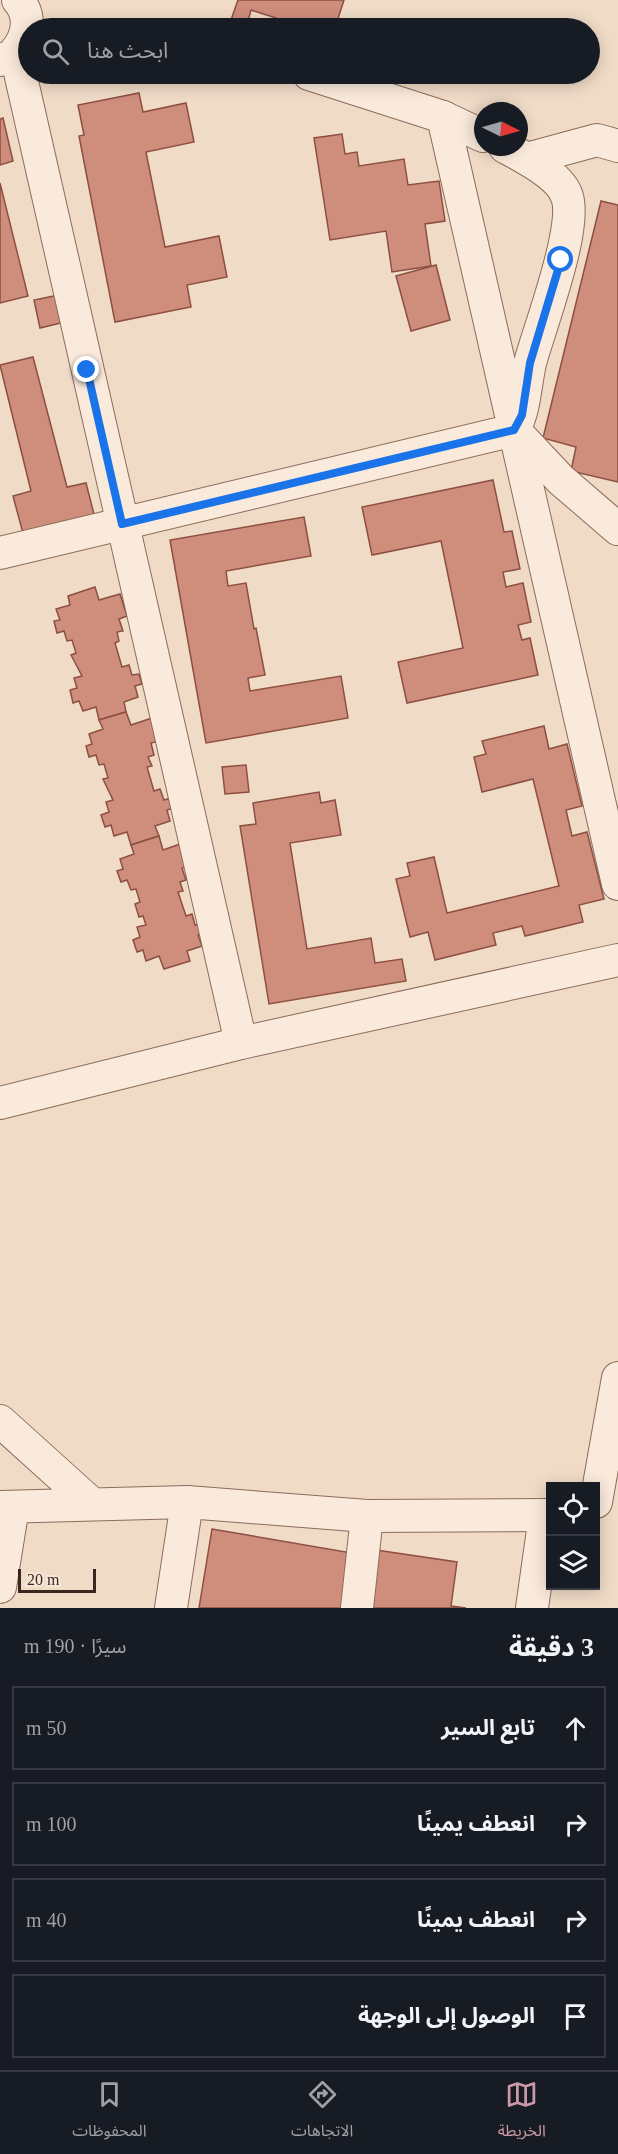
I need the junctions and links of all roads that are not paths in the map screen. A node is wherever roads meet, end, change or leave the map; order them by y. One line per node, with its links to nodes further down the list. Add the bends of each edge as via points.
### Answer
1 (8, 58): 9 (street)
2 (340, 84): 3 (street)
3 (443, 117): 4 (street); 8 (street)
4 (474, 132)
5 (618, 146): 6 (street, via 597,140)
6 (528, 151)
7 (521, 156): 8 (street, via 551,176 566,193 569,209 561,260 530,363 522,415)
8 (514, 430): 9 (street); 10 (street, via 561,480); 12 (street)
9 (122, 524): 11 (street); 14 (street)
10 (618, 529)
11 (0, 553)
12 (618, 884)
13 (618, 960): 14 (street)
14 (241, 1042): 15 (street)
15 (0, 1103)
16 (618, 1378): 18 (street)
17 (0, 1421): 20 (street)
18 (600, 1482)
19 (187, 1502): 20 (street); 25 (street); 28 (street)
20 (92, 1504): 21 (street)
21 (7, 1507): 27 (street)
22 (600, 1510): 23 (street)
23 (618, 1510)
24 (546, 1515): 25 (street)
25 (367, 1516): 29 (street)
26 (546, 1527): 30 (street)
27 (0, 1587)
28 (171, 1608)
29 (357, 1608)
30 (532, 1608)

